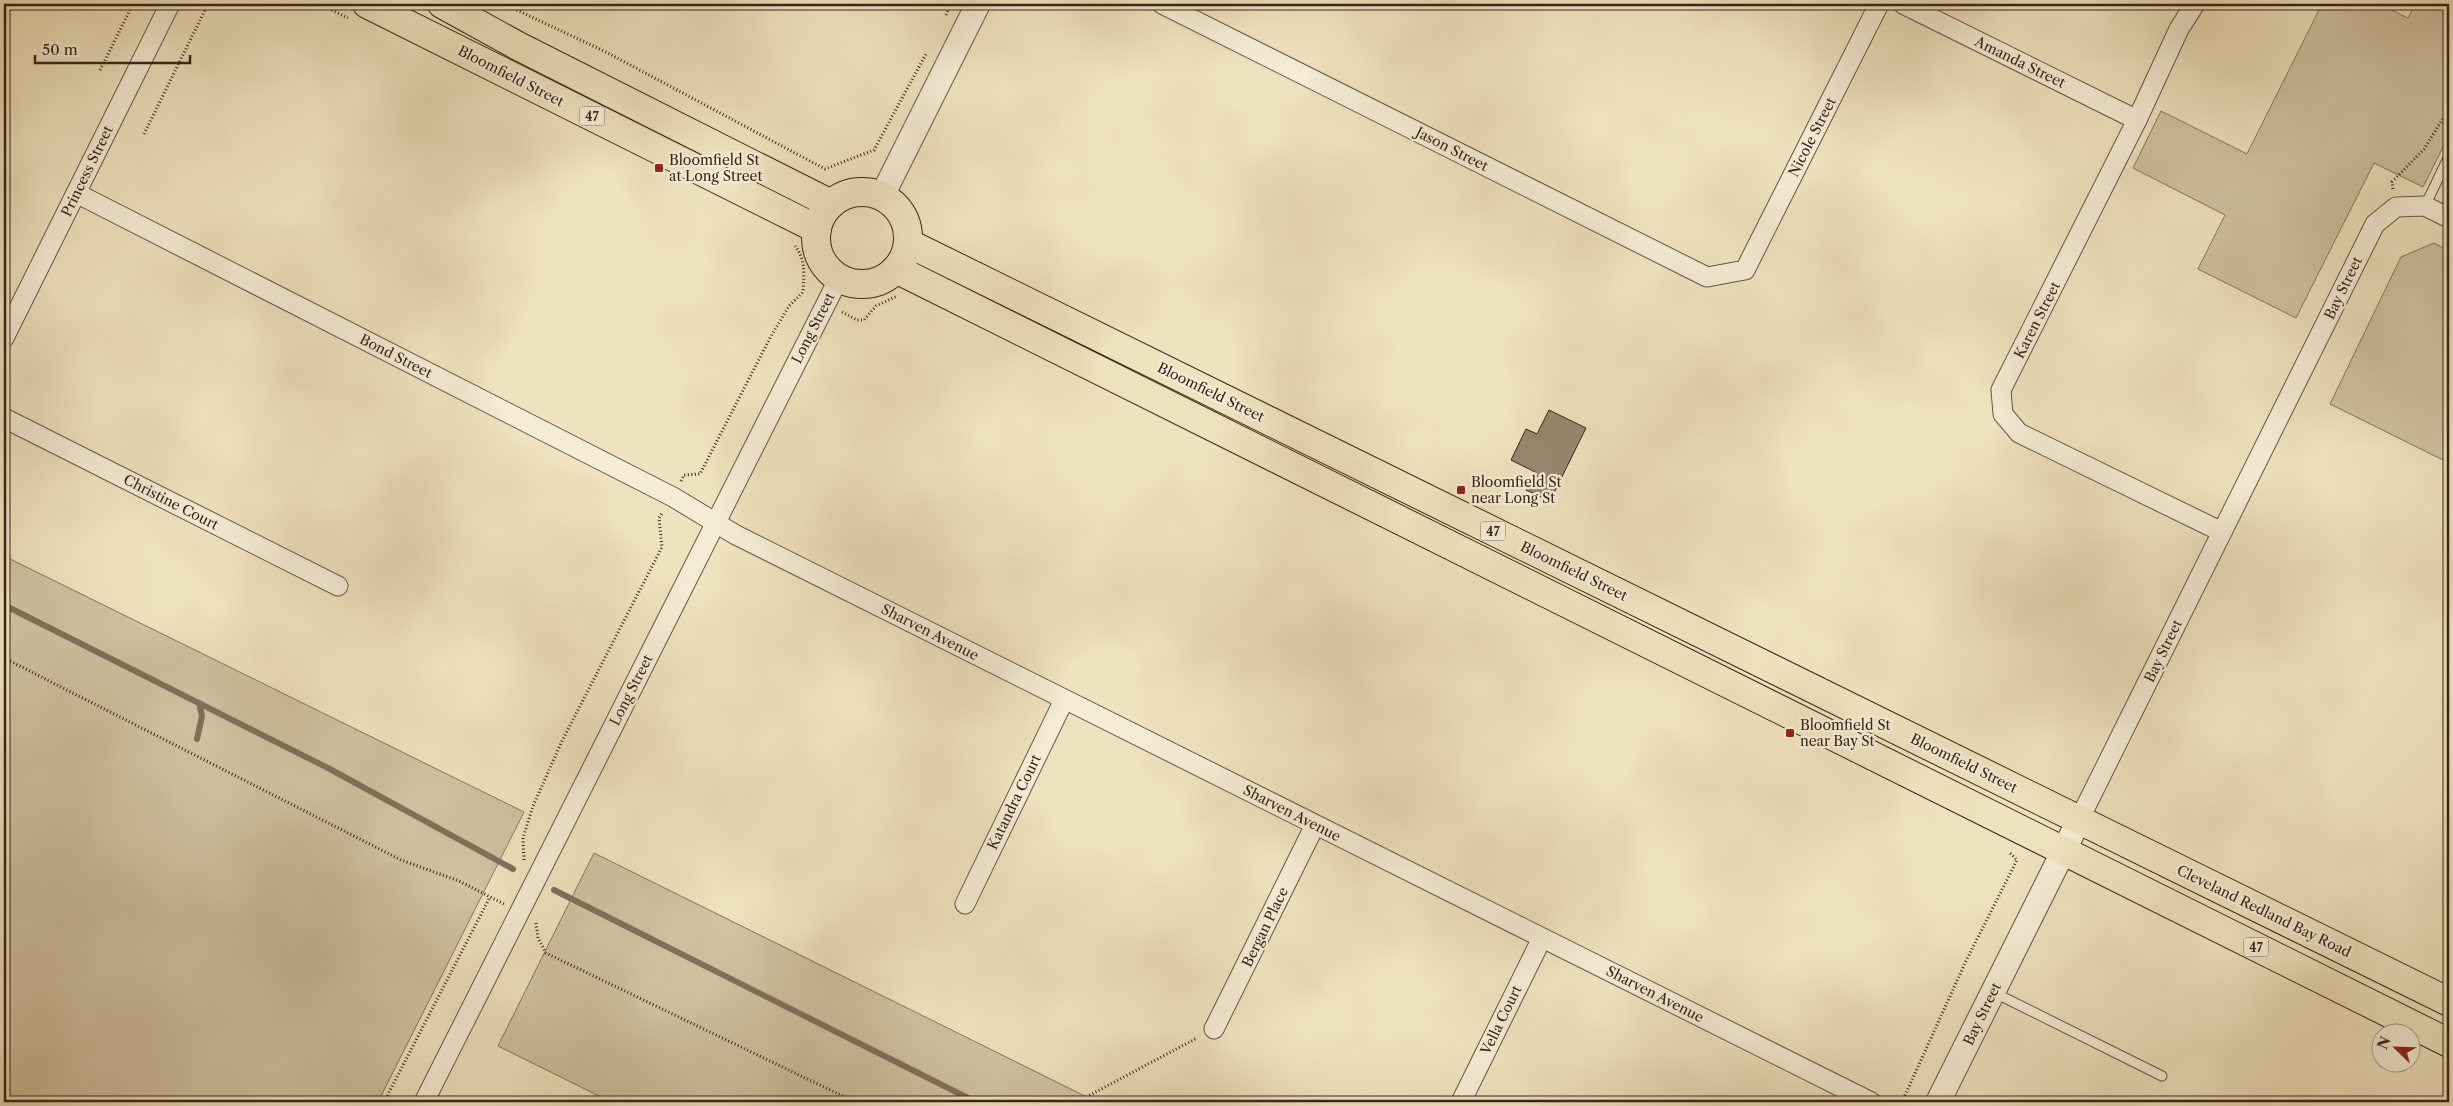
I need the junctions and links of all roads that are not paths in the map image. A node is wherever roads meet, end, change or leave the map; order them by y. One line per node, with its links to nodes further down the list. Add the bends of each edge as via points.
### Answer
1 (170, 4): 11 (street, Princess Street)
2 (442, 4): 13 (highway, 47, via 518,46)
3 (978, 4): 12 (street)
4 (1162, 4): 19 (street, Jason Street, via 1707,277)
5 (1878, 4): 19 (street, Nicole Street)
6 (1903, 4): 9 (street, Amanda Street)
7 (2195, 4): 9 (street, Karen Street, via 2179,29)
8 (360, 12): 16 (highway, Bloomfield Street / 47)
9 (2137, 120): 24 (street, Karen Street, via 2001,390 2003,414 2019,433)
10 (2449, 156): 14 (lane)
11 (76, 193): 21 (street, Princess Street); 23 (street, Bond Street)
12 (882, 196): 13 (highway, via 855,192); 17 (highway, via 894,204 902,216)
13 (831, 204): 16 (highway)
14 (2425, 206): 15 (street); 24 (street, Bay Street, via 2396,207 2375,224)
15 (2449, 218)
16 (817, 229): 20 (highway, via 816,244 820,257)
17 (908, 243): 18 (highway); 27 (highway, Bloomfield Street / 47)
18 (896, 269): 20 (highway, via 870,284 854,284); 29 (highway, 47)
19 (1745, 270)
20 (839, 278): 23 (street, Long Street)
21 (4, 338)
22 (4, 418): 25 (street, Christine Court)
23 (716, 521): 26 (street, Sharven Avenue, via 736,535); 37 (street, Long Street)
24 (2222, 532): 27 (street, Bay Street)
25 (338, 586)
26 (1064, 700): 28 (street, Sharven Avenue); 30 (street, Katandra Court)
27 (2079, 820): 29 (street, Bay Street); 33 (highway, Cleveland Redland Bay Road / 47)
28 (1315, 825): 31 (street, Sharven Avenue); 34 (street, Bergan Place)
29 (2063, 851): 32 (street, Bay Street); 35 (highway, 47)
30 (965, 904)
31 (1542, 938): 38 (street, Vella Court); 39 (street, Sharven Avenue)
32 (1993, 992): 36 (lane); 40 (street, Bay Street)
33 (2449, 1002)
34 (1214, 1029)
35 (2449, 1043)
36 (2162, 1076)
37 (424, 1102)
38 (1461, 1102)
39 (1871, 1102)
40 (1938, 1102)

